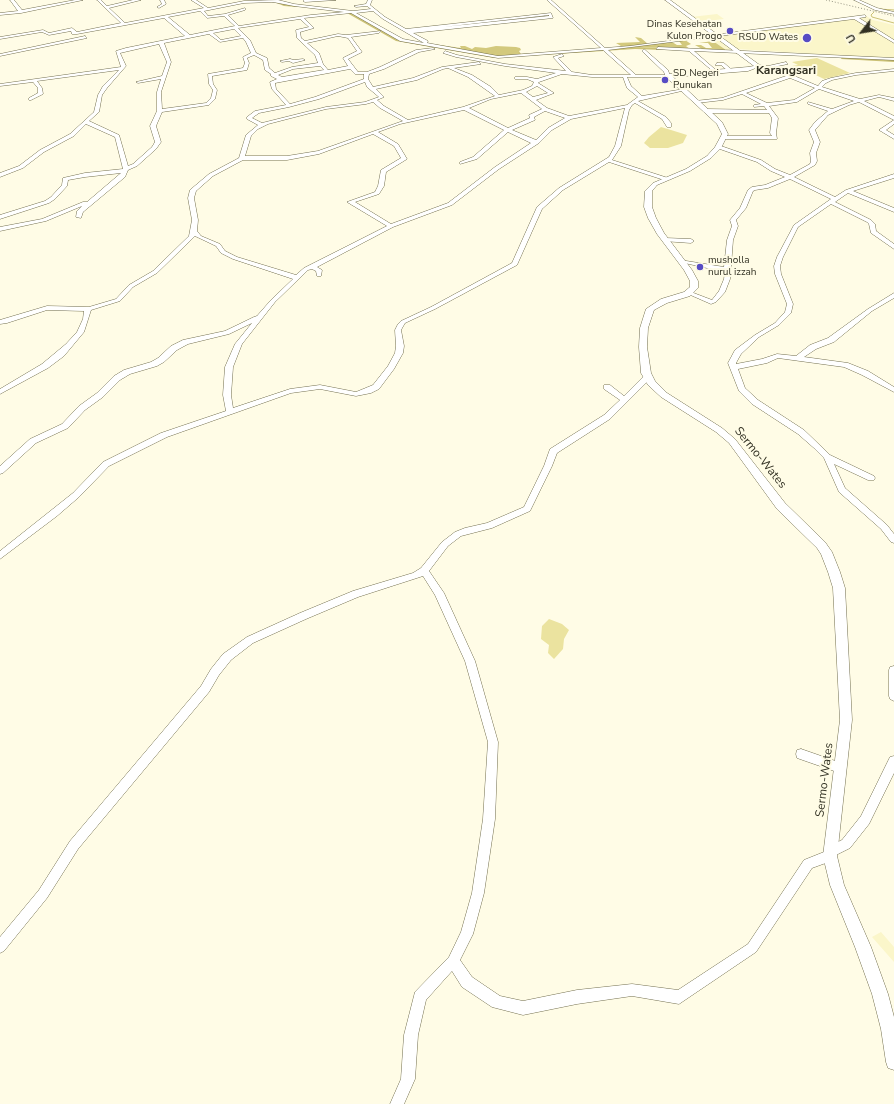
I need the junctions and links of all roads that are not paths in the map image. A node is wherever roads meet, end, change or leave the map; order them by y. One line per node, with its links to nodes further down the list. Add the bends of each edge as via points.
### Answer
1 (12, 0): 25 (street)
2 (52, 0): 15 (street)
3 (81, 0): 15 (street)
4 (99, 0): 19 (street)
5 (139, 0): 19 (street)
6 (162, 0): 20 (street, via 164,4)
7 (193, 0): 22 (street)
8 (334, 0): 14 (street)
9 (360, 0): 16 (street)
10 (549, 0): 60 (street)
11 (667, 0): 50 (main road)
12 (857, 0): 13 (street); 27 (street, via 876,9)
13 (863, 0)
14 (273, 1): 17 (street); 21 (street)
15 (66, 2): 25 (street)
16 (369, 2): 18 (street); 23 (street)
17 (238, 3): 22 (street); 32 (street, via 243,8)
18 (356, 6)
19 (106, 7): 41 (street)
20 (159, 7)
21 (312, 8): 26 (street); 33 (street)
22 (203, 9): 29 (street); 35 (street)
23 (374, 10): 26 (street); 46 (street)
24 (334, 11): 30 (street)
25 (21, 12): 28 (street)
26 (354, 13): 30 (street); 58 (street, via 402,40)
27 (894, 13)
28 (0, 14)
29 (165, 14): 41 (street); 51 (street)
30 (347, 14): 33 (street); 47 (street)
31 (280, 15): 39 (street)
32 (225, 16): 35 (street); 43 (street)
33 (317, 16): 37 (street)
34 (865, 16): 38 (street)
35 (208, 17): 36 (street)
36 (203, 18)
37 (301, 18): 39 (street); 55 (street, via 312,28 298,31 299,38)
38 (856, 18): 42 (street); 56 (street)
39 (288, 20): 43 (street)
40 (511, 20): 40 (street, via 550,14 552,16); 46 (street)
41 (124, 24): 44 (street)
42 (795, 26): 45 (street); 50 (street)
43 (237, 28): 48 (street); 52 (street)
44 (108, 30): 53 (street, via 74,33 72,29 49,34 45,34 43,30); 67 (street)
45 (800, 30)
46 (405, 31): 58 (street)
47 (379, 32): 49 (street); 58 (street, via 400,43)
48 (210, 33): 51 (street); 52 (street, via 220,41)
49 (348, 36): 55 (street, via 338,35); 80 (street, via 360,52 345,58)
50 (718, 36): 57 (street); 65 (main road)
51 (189, 37): 54 (street)
52 (244, 37): 66 (street)
53 (0, 38)
54 (161, 42): 83 (street, via 118,51); 95 (street, via 169,62)
55 (304, 42): 71 (street)
56 (894, 42)
57 (635, 46): 59 (street); 60 (street)
58 (433, 48): 60 (street, via 503,57); 64 (street); 75 (street, via 450,55)
59 (664, 49): 61 (street); 62 (street); 63 (street)
60 (608, 50): 61 (street); 69 (street); 92 (street)
61 (644, 50): 93 (street, via 666,70)
62 (698, 50): 63 (street); 65 (street)
63 (691, 51): 84 (street)
64 (418, 52): 68 (street); 88 (street)
65 (739, 52): 73 (street); 82 (main road)
66 (254, 54): 90 (street, via 265,60); 126 (street, via 245,57 245,69 210,75 215,90 209,104)
67 (0, 55)
68 (428, 55)
69 (555, 56): 70 (street); 89 (street)
70 (533, 57)
71 (319, 58): 72 (street); 78 (street)
72 (313, 59)
73 (894, 59)
74 (282, 61): 79 (street, via 307,60)
75 (490, 62): 81 (street); 87 (street)
76 (440, 63): 81 (street)
77 (786, 63): 82 (street)
78 (321, 64): 79 (street); 86 (street)
79 (308, 65): 90 (street)
80 (351, 66): 86 (street); 88 (street, via 357,73)
81 (449, 67): 104 (street, via 415,79); 108 (street, via 470,76)
82 (763, 67): 84 (main road, via 730,70); 94 (street)
83 (123, 68): 98 (street); 135 (street, via 105,86 96,112)
84 (716, 68): 93 (main road)
85 (894, 70): 103 (street, via 832,79)
86 (328, 71): 97 (street)
87 (561, 72): 89 (street); 101 (street)
88 (367, 73): 99 (street)
89 (570, 73): 91 (street)
90 (273, 75): 97 (street)
91 (625, 76): 92 (street); 110 (street, via 629,87)
92 (635, 76): 93 (street)
93 (668, 76): 105 (main road)
94 (791, 76): 103 (street); 107 (street)
95 (164, 77): 100 (street); 126 (street, via 159,92)
96 (517, 78): 101 (street, via 527,78)
97 (281, 79): 121 (street, via 272,82 274,89)
98 (34, 80): 102 (street); 111 (street, via 42,94)
99 (366, 80): 104 (street); 121 (street)
100 (138, 82)
101 (536, 82): 106 (street, via 533,88); 112 (street, via 552,93)
102 (0, 85)
103 (819, 87): 109 (street); 120 (street, via 795,101)
104 (372, 89): 115 (street, via 382,97)
105 (684, 90): 110 (street); 118 (main road)
106 (522, 92): 108 (street); 112 (street)
107 (743, 93): 118 (street, via 723,99); 120 (street)
108 (498, 96): 124 (street)
109 (844, 96): 113 (street); 117 (street)
110 (642, 98): 116 (street)
111 (31, 99)
112 (533, 99): 125 (street)
113 (837, 100)
114 (894, 100): 117 (street, via 881,96)
115 (375, 101): 134 (street); 137 (street, via 326,108)
116 (634, 101): 122 (street); 138 (street, via 664,118)
117 (860, 101): 128 (street); 131 (street)
118 (697, 102): 127 (main road)
119 (810, 103): 128 (street)
120 (765, 104): 123 (street); 130 (street)
121 (288, 106): 137 (street, via 257,112 249,118)
122 (628, 106): 132 (street); 145 (street, via 618,146)
123 (756, 106)
124 (465, 108): 134 (street); 139 (street)
125 (545, 109): 132 (street); 139 (street, via 531,116 531,120)
126 (160, 111): 147 (street, via 153,126 158,142 135,165)
127 (706, 111): 130 (street); 142 (main road, via 720,123)
128 (833, 111): 150 (street, via 823,117 812,130 817,142 812,165)
129 (893, 111): 131 (street)
130 (771, 112): 142 (street, via 774,118 775,138)
131 (886, 114): 133 (street)
132 (569, 118): 143 (street)
133 (894, 118)
134 (407, 121): 140 (street)
135 (86, 122): 147 (street, via 117,136); 148 (street, via 69,138 42,151 21,167)
136 (894, 122): 141 (street, via 882,130)
137 (262, 125): 144 (street, via 249,136)
138 (669, 126)
139 (507, 130): 143 (street); 146 (street, via 475,158)
140 (373, 132): 144 (street, via 305,156); 158 (street, via 396,144 404,159 383,171 381,186 377,193 350,202)
141 (894, 137)
142 (723, 139): 150 (street, via 773,170); 151 (main road, via 709,157)
143 (534, 142): 158 (street, via 450,204)
144 (242, 158): 160 (street, via 211,174 193,190 191,198)
145 (608, 160): 151 (street); 181 (street, via 560,189 539,208 516,264 400,325 398,353 376,386 356,394 320,387 301,389 279,394)
146 (462, 162)
147 (126, 170): 153 (street, via 123,176); 156 (street, via 65,179 65,185 47,202)
148 (0, 175)
149 (894, 176): 152 (street)
150 (790, 177): 154 (street); 166 (street, via 751,190 733,220 735,226 730,240)
151 (666, 179): 161 (main road, via 651,187 648,196 652,218)
152 (848, 191): 154 (street); 155 (street)
153 (97, 197): 157 (street, via 80,211); 159 (street, via 70,211 44,220)
154 (833, 200): 163 (street, via 870,221 873,232); 175 (street, via 796,226 777,266 790,304 788,312 777,324 738,352 733,359)
155 (894, 210)
156 (0, 217)
157 (79, 217)
158 (391, 226): 165 (street)
159 (0, 229)
160 (194, 231): 168 (street, via 199,237 218,245 223,252 235,258); 171 (street, via 192,237 171,258 155,272 131,286 118,300)
161 (665, 240): 162 (street); 164 (main road)
162 (691, 241)
163 (894, 248)
164 (682, 261): 166 (street); 169 (main road, via 694,281 694,288)
165 (312, 267): 167 (street, via 319,270); 168 (street)
166 (727, 270): 169 (street, via 722,292 714,301)
167 (319, 275)
168 (297, 278): 172 (street)
169 (689, 293): 176 (main road, via 664,301 650,309 644,328 643,347)
170 (894, 295): 174 (street, via 831,340 813,347)
171 (89, 309): 173 (street, via 48,308); 179 (street, via 84,325 69,346 45,366)
172 (260, 316): 181 (street, via 239,344 229,367 227,395); 183 (street, via 227,333 186,342 154,364 127,372 82,408 66,426 33,441)
173 (0, 322)
174 (797, 358): 175 (street, via 777,356); 178 (street, via 845,365)
175 (734, 367): 182 (street, via 742,389 755,402 801,432)
176 (648, 378): 180 (street); 192 (main road, Sermo-Wates, via 664,395 732,441 781,506 826,552 839,588 846,712)
177 (607, 387): 180 (street)
178 (894, 390)
179 (0, 392)
180 (624, 400): 187 (street, via 607,417 553,451 527,509 489,526 458,534 445,544)
181 (230, 412): 186 (street, via 164,435 106,464 76,495)
182 (827, 457): 184 (street); 185 (street, via 842,490 884,526)
183 (0, 471)
184 (870, 478)
185 (894, 540)
186 (0, 556)
187 (424, 571): 194 (street, via 302,616 250,640 227,657 205,689 74,844 43,894); 195 (street, via 439,593 470,661 493,742 488,819 478,893 467,934)
188 (894, 670): 189 (street)
189 (894, 696)
190 (801, 754): 192 (street)
191 (894, 760): 193 (street, via 865,820 846,844)
192 (840, 768): 193 (main road, Sermo-Wates)
193 (830, 854): 195 (street, via 808,864 752,948 679,996 632,990 577,997 523,1008 497,1002 467,982); 196 (main road, Sermo-Wates, via 836,885 864,947 880,994)
194 (0, 947)
195 (453, 961): 197 (street, via 420,998 411,1035 408,1079)
196 (894, 1062)
197 (397, 1104)

